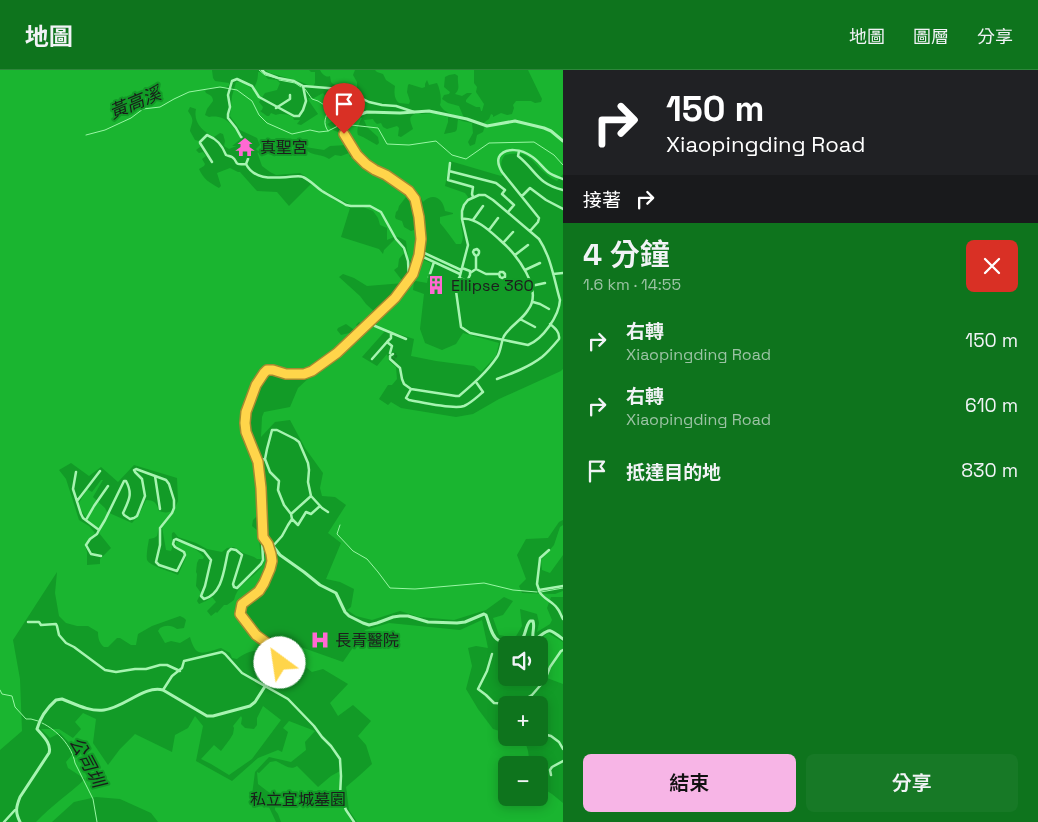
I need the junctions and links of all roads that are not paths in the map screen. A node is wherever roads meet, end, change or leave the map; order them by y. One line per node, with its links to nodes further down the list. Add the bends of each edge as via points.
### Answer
1 (262, 70): 2 (street)
2 (304, 86): 4 (street, via 306,102 299,116); 5 (street, via 340,89 369,102)
3 (290, 95): 4 (street, via 290,99)
4 (276, 108): 10 (street, via 259,97 250,85 239,79 232,81 228,118 249,145)
5 (414, 112): 6 (street, via 437,112 487,126 515,121 544,128); 27 (street, via 368,112 349,118 344,134 366,164 409,191 415,199 421,239)
6 (563, 141)
7 (519, 151): 12 (street, via 532,156 549,173); 13 (street, via 518,156 539,180); 14 (street, via 504,151 498,160 502,172)
8 (212, 162): 10 (street, via 200,143 207,135 222,146 236,164)
9 (450, 163): 11 (street)
10 (246, 164): 41 (street, via 258,176 305,177 346,205 370,206 381,212 404,248)
11 (449, 171): 15 (street, via 448,180 473,187); 18 (street, via 496,183 514,205)
12 (563, 179)
13 (563, 190)
14 (522, 196): 17 (street, via 530,188); 23 (street, via 539,218)
15 (473, 197): 18 (street, via 484,195); 20 (street, via 464,205)
16 (482, 206): 21 (street)
17 (563, 209)
18 (508, 212): 23 (street)
19 (498, 218): 22 (street)
20 (462, 219): 21 (street); 32 (street, via 468,244)
21 (473, 220): 22 (street)
22 (489, 230): 25 (street)
23 (530, 231): 38 (street, via 544,247)
24 (513, 232): 25 (street)
25 (503, 243): 28 (street)
26 (528, 245): 28 (street)
27 (419, 253): 30 (street); 41 (street)
28 (515, 255): 34 (street)
29 (476, 256): 33 (street)
30 (434, 260): 32 (street); 39 (street); 40 (street)
31 (540, 263): 34 (street)
32 (461, 269): 35 (street); 39 (street)
33 (476, 269): 35 (street); 37 (street, via 486,274)
34 (524, 270): 43 (street)
35 (470, 273): 39 (street, via 465,280)
36 (563, 273): 38 (street)
37 (499, 274)
38 (553, 274): 48 (street, via 560,300)
39 (460, 276): 52 (street, via 456,291 461,327 470,333)
40 (429, 277)
41 (409, 280): 47 (street)
42 (545, 283): 43 (street)
43 (531, 286): 44 (street)
44 (532, 302): 45 (street); 46 (street)
45 (549, 309)
46 (520, 319): 49 (street); 52 (street)
47 (370, 322): 50 (street); 59 (street, via 312,371 286,374 267,370 264,373 256,385 245,423)
48 (550, 324): 52 (street, via 537,340 528,345); 55 (street, via 560,337 549,350 541,358)
49 (535, 328)
50 (391, 333): 51 (street); 53 (street)
51 (406, 339)
52 (502, 340): 56 (street, via 498,356)
53 (387, 342): 54 (street); 57 (street, via 392,346 390,359 400,368 404,384)
54 (372, 359)
55 (497, 379)
56 (476, 382): 57 (street, via 459,396); 57 (street, via 483,392 464,406 457,407 409,400 406,398)
57 (411, 389)
58 (265, 459): 59 (street); 64 (street, via 272,430 299,442 308,464); 69 (street, via 270,472 279,481 278,490)
59 (257, 461): 73 (street)
60 (100, 471): 65 (street)
61 (76, 472): 65 (street, via 73,488)
62 (155, 476): 67 (street); 72 (street, via 134,470 142,479 145,496 137,516 130,519 123,513 130,498 128,484 124,481); 73 (street, via 166,480 174,500 172,513 160,528 156,562 177,571 185,555 173,544 176,539 204,551 211,560 200,596 204,599 220,586 231,549 242,555 234,587 237,588 261,564)
63 (108, 486): 71 (street)
64 (311, 496): 66 (street); 69 (street)
65 (77, 501): 71 (street)
66 (320, 506): 68 (street); 70 (street, via 311,514 306,512 298,525)
67 (160, 509)
68 (328, 512)
69 (291, 514): 70 (street)
70 (292, 519): 74 (street)
71 (86, 520): 72 (street)
72 (98, 530): 76 (street, via 86,545 91,554)
73 (263, 535): 74 (street); 85 (street, via 271,554 270,569 259,591 242,604 240,614 256,635 281,656)
74 (273, 546): 81 (street, via 312,580 336,593 349,616 369,625 400,616 428,622 457,623 484,614 496,640 520,643 530,621 534,624 533,638 549,630)
75 (549, 550): 78 (street, via 540,558)
76 (101, 556)
77 (563, 586): 78 (street)
78 (538, 590): 79 (street, via 557,607)
79 (563, 619)
80 (28, 622): 84 (street, via 56,624 66,643 105,670 116,672 167,665)
81 (563, 638)
82 (563, 650): 87 (street, via 545,680)
83 (492, 654): 88 (street, via 478,690)
84 (180, 671): 85 (street, via 184,661 222,652 242,673); 86 (street, via 172,676)
85 (265, 686): 86 (street, via 250,706 213,716 207,716); 96 (street, via 288,699 340,759 340,796)
86 (163, 690): 93 (street, via 149,690 123,704 97,711 62,699 56,700 37,729 49,745 49,753)
87 (530, 696)
88 (498, 703)
89 (548, 735): 90 (street)
90 (563, 749)
91 (563, 761): 92 (street, via 552,767)
92 (551, 775)
93 (15, 810): 94 (street); 95 (street)
94 (4, 822)
95 (20, 822)
96 (354, 822)

